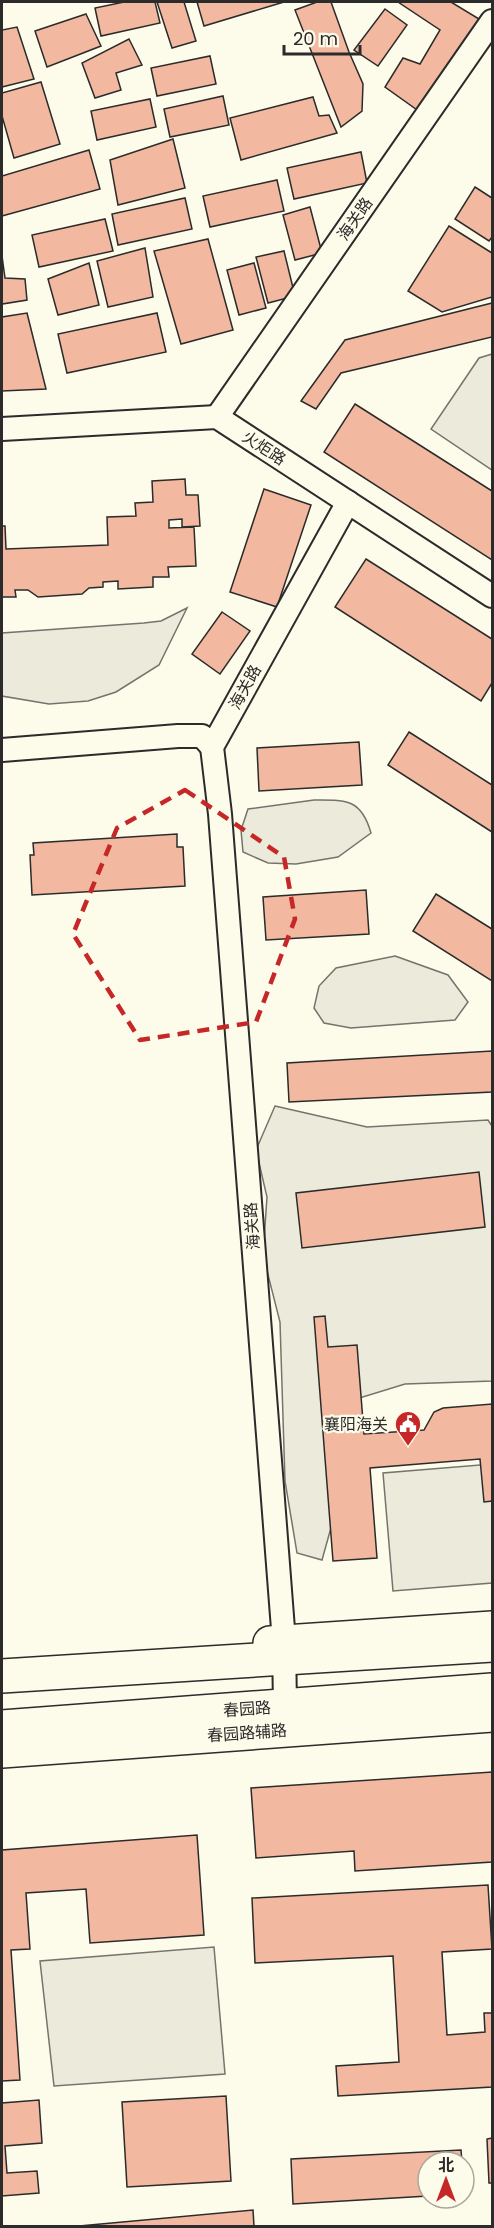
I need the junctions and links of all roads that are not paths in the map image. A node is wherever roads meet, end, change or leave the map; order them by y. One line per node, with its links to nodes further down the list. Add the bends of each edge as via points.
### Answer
1 (492, 21): 2 (street, 海关路)
2 (217, 417): 3 (street); 4 (street, 火炬路)
3 (2, 429)
4 (348, 502): 5 (street, 火炬路); 6 (street, 海关路)
5 (492, 596)
6 (212, 747): 7 (street, via 202,736 178,736); 10 (street, 海关路)
7 (2, 750)
8 (492, 1628): 10 (main road)
9 (492, 1645): 10 (main road)
10 (284, 1650): 11 (main road); 12 (main road); 14 (street, 海关路)
11 (2, 1661)
12 (2, 1676)
13 (492, 1690): 14 (main road, 春园路)
14 (285, 1706): 16 (main road, 春园路)
15 (492, 1715): 17 (main road, 春园路辅路)
16 (2, 1727)
17 (2, 1751)

